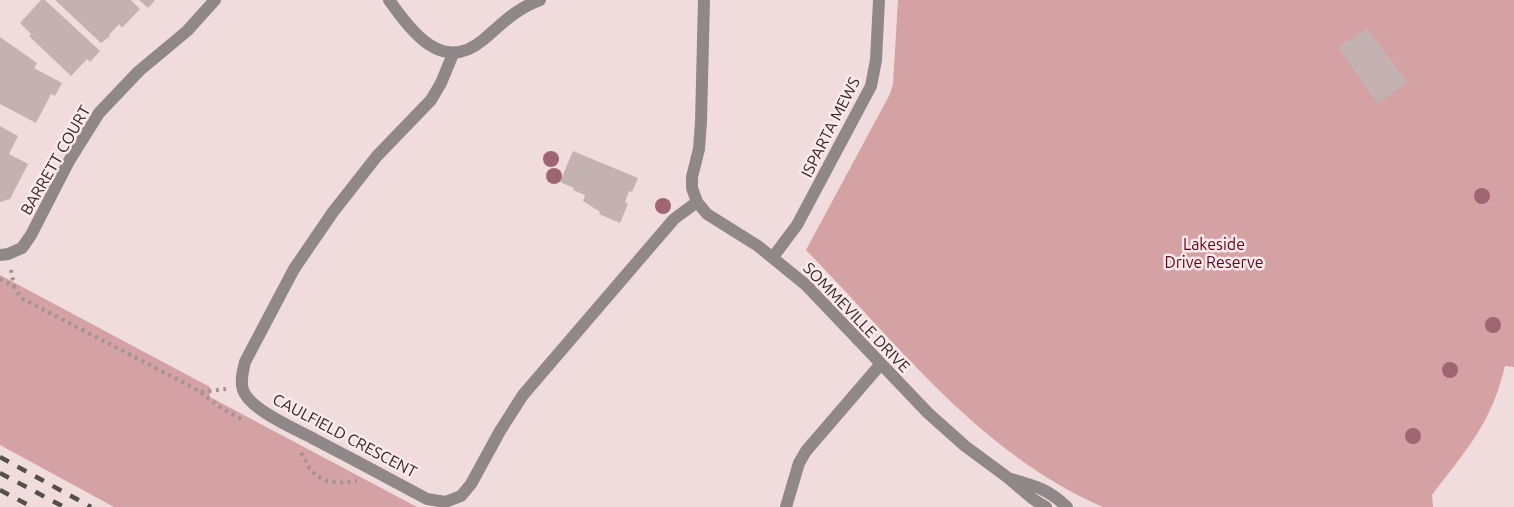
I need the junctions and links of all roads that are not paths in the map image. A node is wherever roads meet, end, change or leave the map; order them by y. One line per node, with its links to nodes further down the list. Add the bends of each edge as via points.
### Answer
1 (214, 0): 8 (street, BARRETT COURT, via 99,112 31,235 22,248)
2 (389, 0): 6 (street, via 421,38)
3 (540, 0): 6 (street, via 518,11 465,52)
4 (704, 0): 7 (street, via 701,122 692,177)
5 (879, 0): 9 (street, ISPARTA MEWS, via 871,86 797,225)
6 (453, 54): 7 (street, CAULFIELD CRESCENT, via 431,100 377,156 294,270 245,362 241,377 242,389 262,411 427,499 446,502 461,496 523,395 674,219)
7 (697, 202): 9 (street, SOMMEVILLE DRIVE, via 707,214)
8 (0, 255)
9 (773, 257): 10 (street, SOMMEVILLE DRIVE, via 827,306)
10 (880, 365): 11 (street, SOMMEVILLE DRIVE, via 965,446); 12 (street, via 806,451)
11 (1007, 477): 13 (street, SOMMEVILLE DRIVE); 14 (street, SOMMEVILLE DRIVE, via 1038,486)
12 (786, 507)
13 (1046, 507)
14 (1068, 507)

